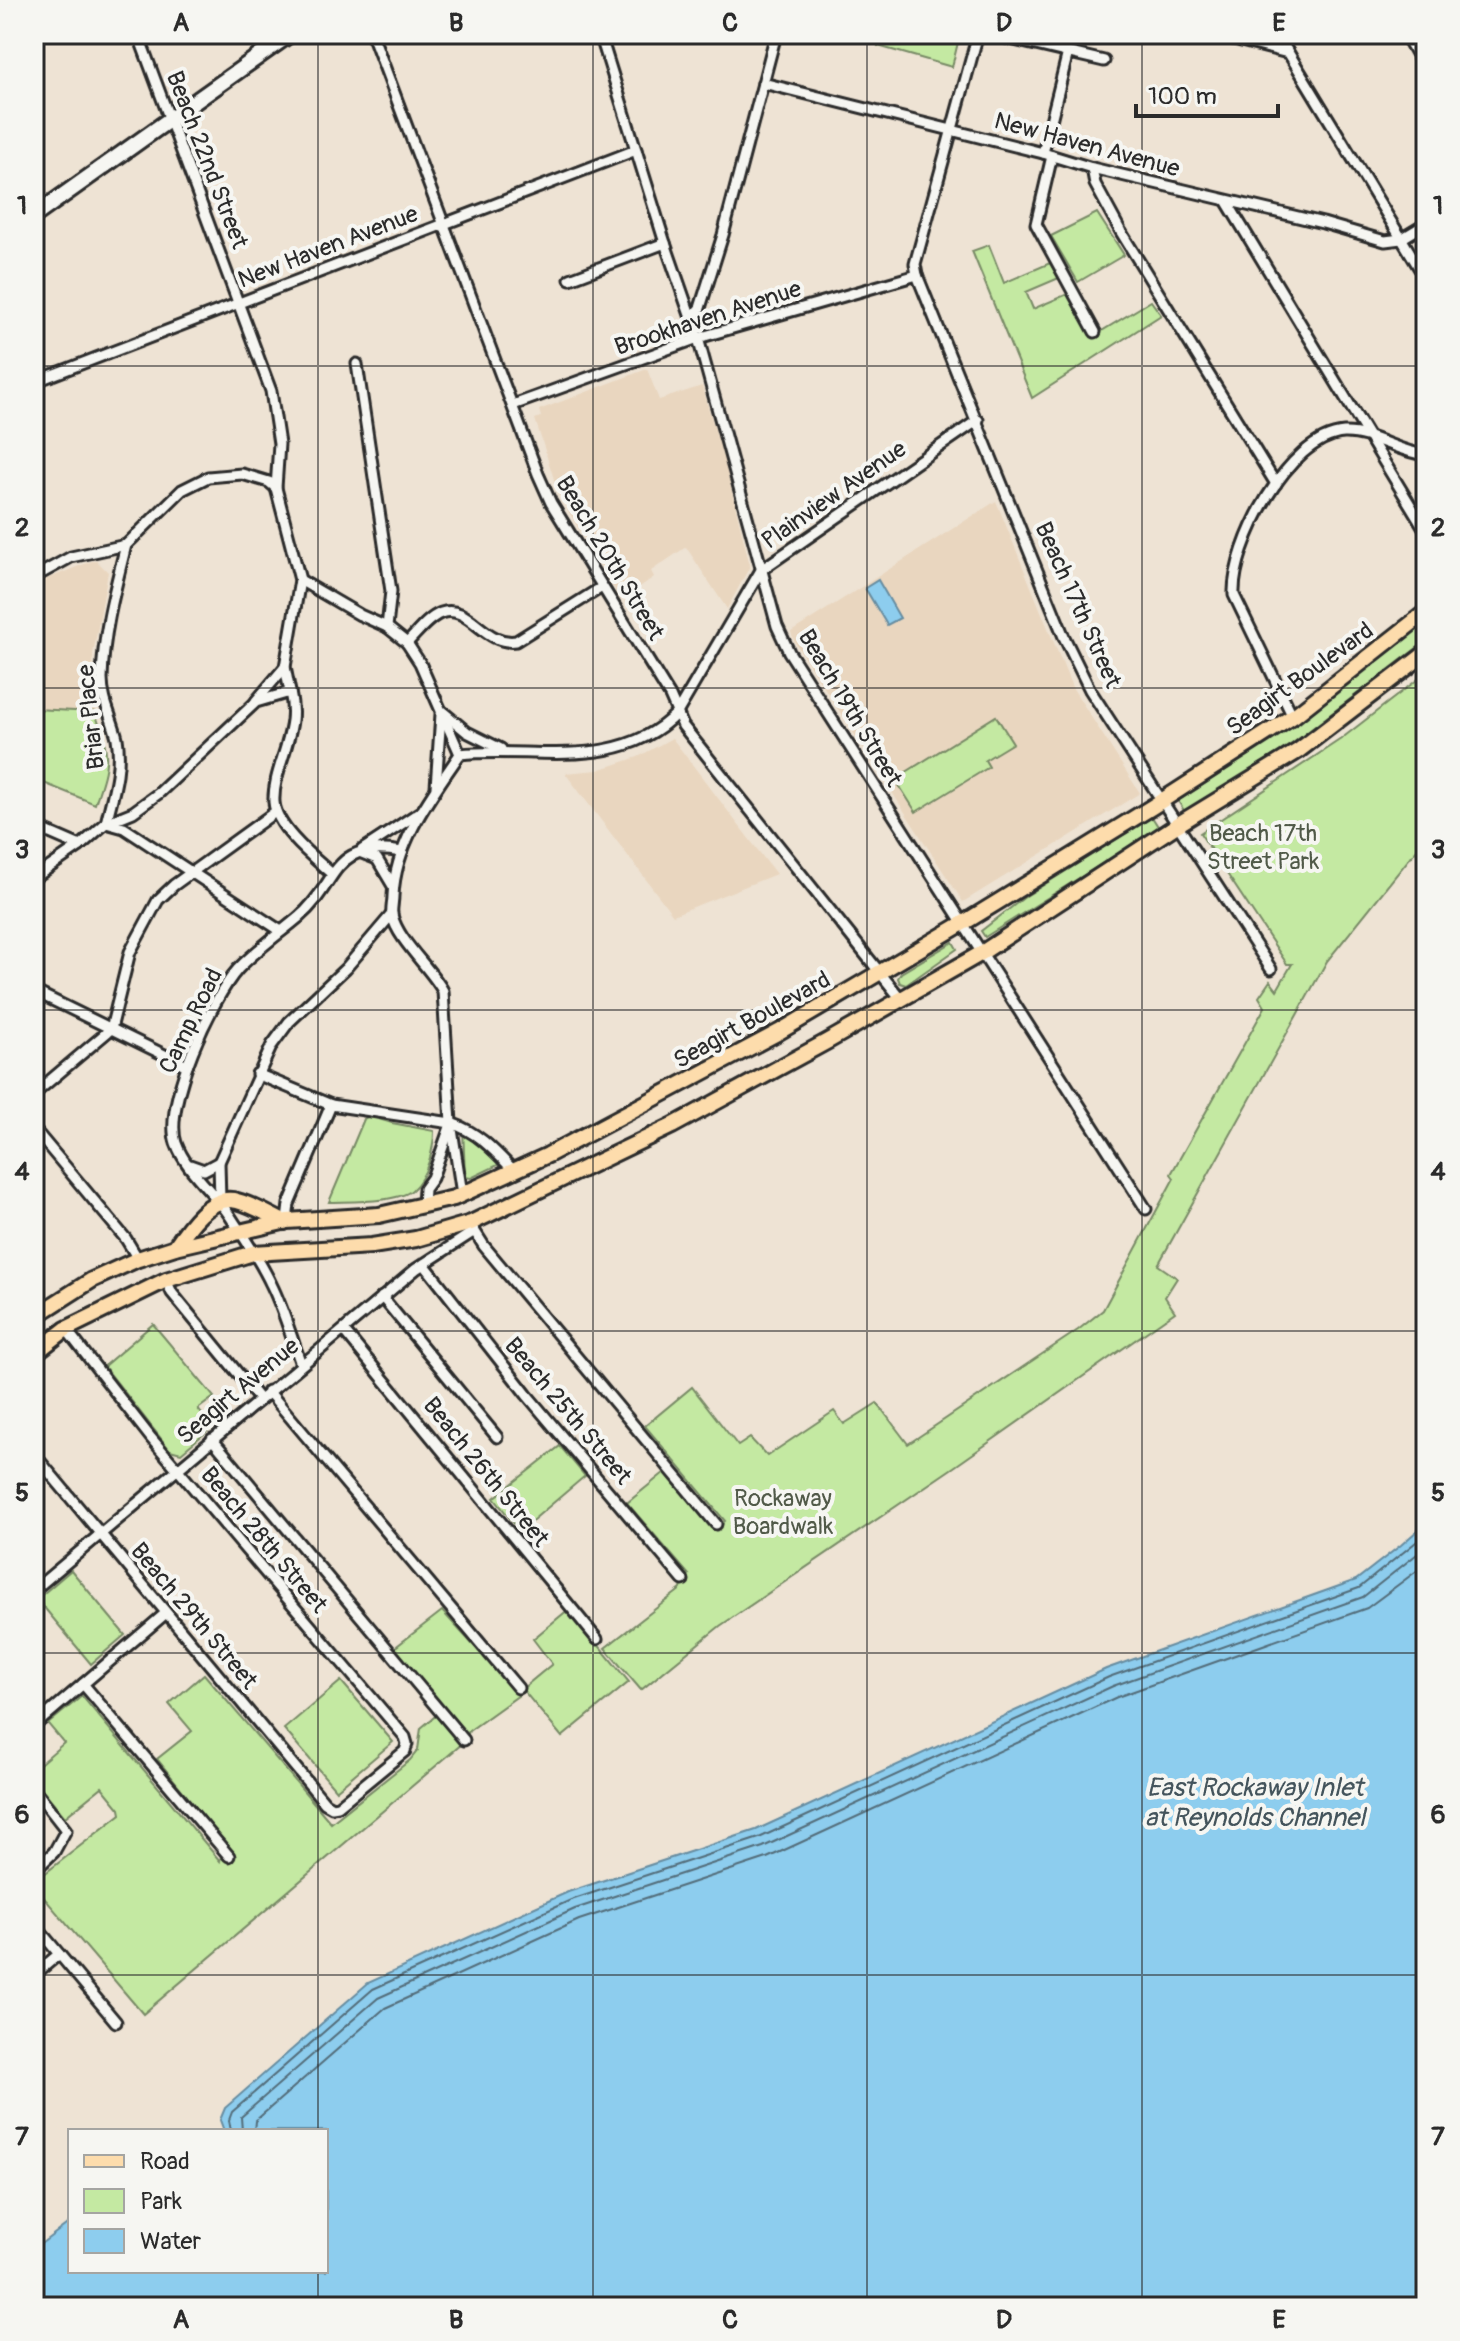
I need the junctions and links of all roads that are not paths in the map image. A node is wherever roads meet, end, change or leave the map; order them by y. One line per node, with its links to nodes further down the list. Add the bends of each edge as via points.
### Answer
1 (138, 34): 17 (street, Beach 22nd Street)
2 (290, 34): 11 (street)
3 (372, 34): 24 (street, Beach 20th Street)
4 (600, 34): 19 (street, Beach 19th Street)
5 (776, 34): 16 (street)
6 (978, 34): 18 (street)
7 (989, 34): 12 (street)
8 (1214, 34): 13 (street)
9 (1277, 34): 13 (street)
10 (1405, 34): 15 (street)
11 (274, 39): 17 (street)
12 (1068, 52): 14 (street); 20 (street)
13 (1288, 53): 26 (street)
14 (1104, 61)
15 (1426, 71)
16 (763, 83): 18 (street, New Haven Avenue); 32 (street, via 723,235 700,308)
17 (170, 119): 23 (street); 31 (street, Beach 22nd Street)
18 (952, 131): 20 (street, New Haven Avenue); 28 (street, via 915,264)
19 (636, 150): 24 (street, New Haven Avenue); 27 (street, Beach 19th Street)
20 (1047, 155): 21 (street, New Haven Avenue); 33 (street, via 1036,224)
21 (1092, 168): 22 (street, New Haven Avenue); 41 (street, via 1121,232)
22 (1227, 202): 26 (street, New Haven Avenue, via 1385,241); 39 (street)
23 (34, 216)
24 (445, 224): 31 (street, New Haven Avenue); 37 (street, Beach 20th Street)
25 (1426, 224): 26 (street)
26 (1401, 239): 30 (street)
27 (665, 243): 29 (street); 32 (street, Beach 19th Street)
28 (917, 275): 34 (street, Brookhaven Avenue); 38 (street, Beach 17th Street)
29 (570, 279)
30 (1426, 279)
31 (240, 302): 36 (street, New Haven Avenue); 42 (street, Beach 22nd Street, via 271,391 279,444)
32 (691, 318): 34 (street, Beach 19th Street)
33 (1095, 332)
34 (698, 338): 37 (street, Brookhaven Avenue); 45 (street, Beach 19th Street)
35 (357, 364): 50 (street, via 391,591)
36 (34, 382)
37 (513, 405): 48 (street, Beach 20th Street, via 543,485)
38 (978, 420): 45 (street, Plainview Avenue); 62 (street, Beach 17th Street, via 1064,637 1090,690)
39 (1368, 436): 40 (street); 41 (street, via 1344,433 1312,445); 43 (street)
40 (1426, 455)
41 (1276, 484): 58 (street, via 1237,559 1234,595)
42 (276, 488): 44 (street, via 242,474 208,477 182,490); 47 (street, Beach 22nd Street)
43 (1426, 531)
44 (126, 545): 46 (street, via 71,557); 65 (street, Briar Place, via 104,651 104,705 120,766)
45 (761, 570): 57 (street, Plainview Avenue); 76 (street, Beach 19th Street, via 789,652)
46 (34, 574)
47 (300, 580): 50 (street); 53 (street)
48 (602, 587): 51 (street, via 516,641 493,638 461,613 451,612 433,619); 57 (street, Beach 20th Street)
49 (1426, 612): 58 (main road, Seagirt Boulevard)
50 (387, 627): 51 (street)
51 (407, 643): 56 (street)
52 (1426, 653): 66 (main road, via 1298,751)
53 (285, 667): 54 (street); 55 (street)
54 (290, 692): 55 (street); 64 (street, via 294,719 273,799)
55 (256, 702): 65 (street, via 159,793)
56 (441, 711): 59 (street, via 467,732); 60 (street); 61 (street)
57 (677, 713): 59 (street, Plainview Avenue, via 643,736 611,748 577,755); 80 (street, Beach 20th Street)
58 (1293, 717): 62 (main road, Seagirt Boulevard)
59 (508, 752): 60 (street, Plainview Avenue)
60 (460, 754): 61 (street)
61 (436, 789): 63 (street)
62 (1161, 801): 66 (street, Beach 17th Street); 76 (main road, Seagirt Boulevard)
63 (422, 811): 69 (street, Camp Road); 70 (street)
64 (275, 812): 71 (street); 72 (street)
65 (106, 823): 68 (street); 71 (street, via 124,828)
66 (1177, 825): 78 (main road); 79 (street, Beach 17th Street)
67 (34, 826): 68 (street)
68 (80, 846): 73 (street)
69 (359, 852): 70 (street); 72 (street, Camp Road, via 344,858); 74 (street, via 377,859)
70 (402, 852): 74 (street)
71 (192, 873): 77 (street); 83 (street, via 158,900 144,922 130,952)
72 (332, 874): 77 (street, Camp Road, via 311,906)
73 (34, 878)
74 (393, 886): 75 (street)
75 (392, 914): 85 (street, via 289,1022); 88 (street, via 443,991)
76 (962, 924): 78 (street, Beach 19th Street); 80 (main road, Seagirt Boulevard)
77 (281, 931): 84 (street, Camp Road, via 228,982)
78 (980, 954): 82 (main road); 96 (street, Beach 19th Street)
79 (1271, 969)
80 (879, 973): 82 (street, Beach 20th Street); 92 (main road, Seagirt Boulevard, via 756,1045)
81 (34, 991): 83 (street)
82 (901, 999): 98 (main road, via 672,1126)
83 (111, 1029): 84 (street); 86 (street)
84 (187, 1066): 90 (street, Camp Road, via 173,1124)
85 (257, 1074): 87 (street); 91 (street)
86 (34, 1094)
87 (331, 1105): 88 (street); 97 (street)
88 (451, 1123): 92 (street, via 469,1129); 93 (street); 95 (street, via 424,1189)
89 (34, 1129): 102 (street)
90 (186, 1161): 91 (street, via 204,1170); 94 (street, Camp Road)
91 (219, 1162): 94 (street)
92 (514, 1171): 93 (main road, Seagirt Boulevard)
93 (462, 1194): 95 (main road, Seagirt Boulevard)
94 (220, 1201): 97 (main road, via 236,1200); 99 (street, Camp Road); 100 (main road)
95 (423, 1205): 97 (main road, Seagirt Boulevard, via 379,1215)
96 (1146, 1209)
97 (285, 1221): 99 (main road, Seagirt Boulevard)
98 (472, 1228): 101 (main road, via 377,1246); 103 (street, Seagirt Avenue); 119 (street)
99 (239, 1231): 100 (main road, Seagirt Boulevard); 101 (street, Camp Road)
100 (175, 1247): 102 (main road, Seagirt Boulevard)
101 (253, 1253): 104 (main road); 112 (street, Camp Road, via 271,1284)
102 (138, 1259): 107 (main road, Seagirt Boulevard)
103 (424, 1264): 106 (street, Seagirt Avenue); 121 (street, Beach 25th Street)
104 (166, 1280): 109 (main road); 114 (street)
105 (34, 1292): 107 (street)
106 (382, 1297): 110 (street, Seagirt Avenue); 115 (street)
107 (47, 1307): 108 (main road, Seagirt Boulevard)
108 (34, 1317)
109 (66, 1329): 111 (main road); 118 (street, Beach 28th Street)
110 (344, 1331): 112 (street, Seagirt Avenue); 124 (street, Beach 26th Street)
111 (34, 1354)
112 (301, 1364): 113 (street, Seagirt Avenue)
113 (268, 1391): 114 (street, Seagirt Avenue); 126 (street)
114 (259, 1399): 116 (street, Seagirt Avenue)
115 (497, 1437)
116 (212, 1439): 118 (street, Seagirt Avenue); 128 (street, Beach 28th Street)
117 (34, 1454): 120 (street, Beach 29th Street)
118 (177, 1468): 120 (street, Seagirt Avenue); 130 (street, Beach 28th Street, via 405,1737 405,1751 341,1804)
119 (716, 1524)
120 (101, 1534): 122 (street, Seagirt Avenue); 123 (street, Beach 29th Street)
121 (683, 1580)
122 (34, 1590)
123 (166, 1613): 125 (street); 130 (street, Beach 29th Street)
124 (597, 1639)
125 (83, 1684): 127 (street); 131 (street)
126 (518, 1688)
127 (34, 1726)
128 (464, 1740)
129 (34, 1789): 132 (street, via 66,1830 54,1852)
130 (325, 1803)
131 (229, 1856)
132 (34, 1871)
133 (34, 1924): 134 (street)
134 (59, 1954): 135 (street); 136 (street)
135 (34, 1975)
136 (116, 2022)

